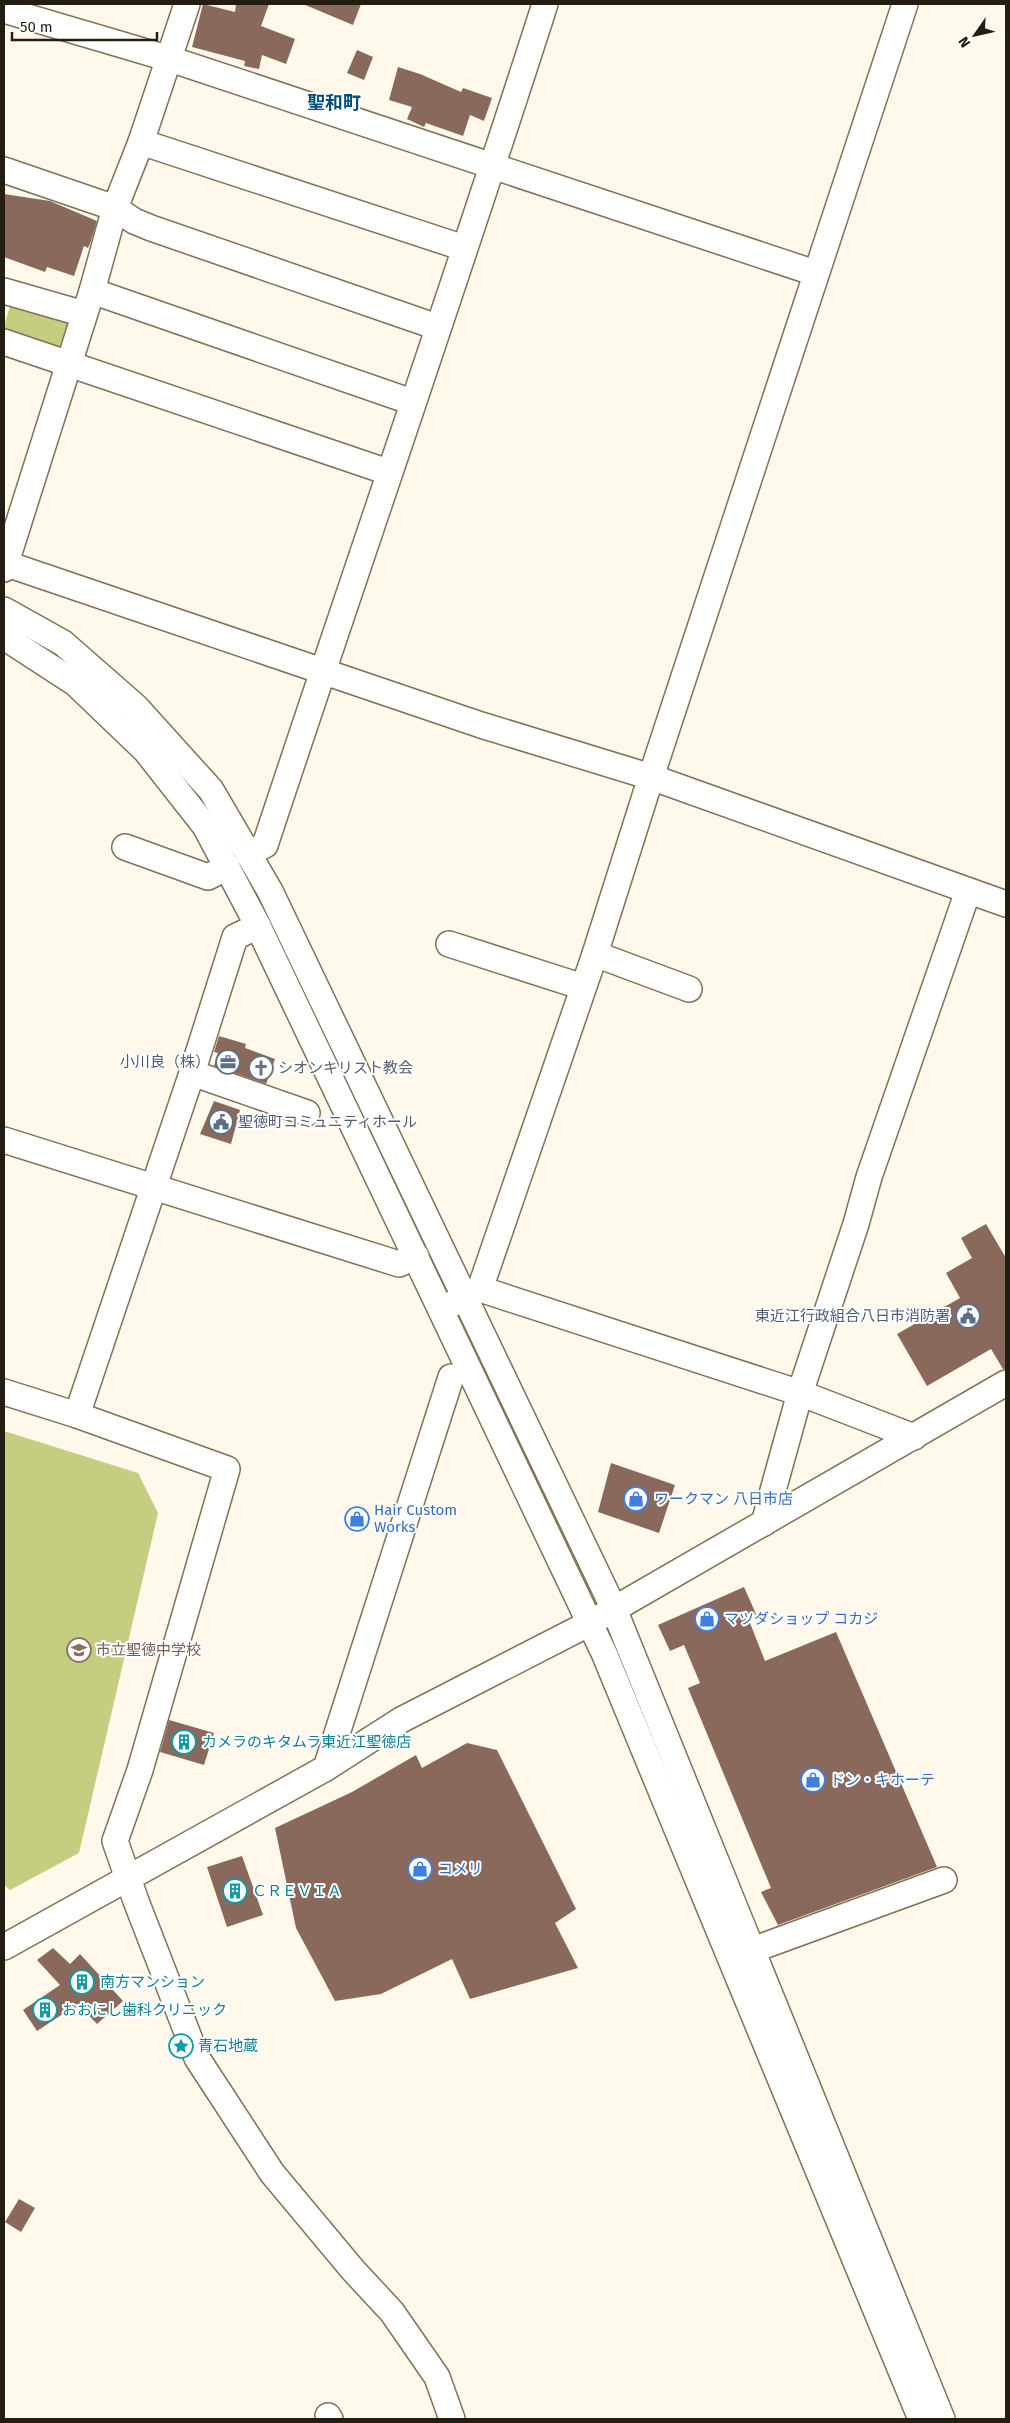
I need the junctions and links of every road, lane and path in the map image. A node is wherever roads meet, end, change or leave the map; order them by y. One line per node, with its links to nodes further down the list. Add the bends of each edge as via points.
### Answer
1 (186, 4): 5 (street)
2 (545, 4): 7 (street)
3 (905, 4): 11 (street)
4 (4, 10): 5 (street)
5 (170, 58): 6 (street); 7 (street)
6 (141, 142): 9 (street); 10 (street)
7 (493, 167): 10 (street); 11 (street)
8 (4, 170): 9 (street)
9 (115, 208): 13 (street); 15 (street, via 151,228)
10 (464, 248): 15 (street)
11 (815, 273): 24 (street)
12 (4, 291): 14 (street)
13 (92, 291): 14 (street); 18 (street)
14 (84, 314): 17 (street)
15 (437, 327): 18 (street)
16 (4, 342): 17 (street)
17 (68, 364): 19 (street); 20 (street)
18 (412, 402): 19 (street)
19 (388, 472): 23 (street)
20 (4, 565): 23 (street)
21 (4, 610): 26 (street, via 63,643 136,707 211,790)
22 (4, 637): 27 (street, via 75,683 146,751 205,826)
23 (322, 671): 24 (street); 26 (street, via 265,845)
24 (650, 777): 28 (street); 32 (street)
25 (125, 847): 27 (street, via 208,877)
26 (248, 854): 40 (street, via 270,891)
27 (227, 867): 30 (street)
28 (968, 892): 29 (street); 45 (street, via 869,1177)
29 (1006, 904)
30 (258, 926): 35 (street, via 235,938); 39 (street)
31 (449, 944): 33 (street)
32 (595, 954): 33 (street); 34 (street)
33 (584, 987): 40 (street)
34 (689, 989)
35 (192, 1074): 36 (street); 38 (street)
36 (307, 1114)
37 (4, 1140): 38 (street)
38 (155, 1186): 39 (street, via 399,1264); 46 (street)
39 (416, 1256): 41 (street)
40 (472, 1293): 41 (street); 45 (street); 49 (street)
41 (441, 1309): 50 (street)
42 (451, 1378): 51 (street)
43 (1006, 1383): 47 (street)
44 (4, 1392): 46 (street)
45 (800, 1393): 47 (street); 48 (street)
46 (77, 1415): 52 (street, via 227,1469 140,1770 115,1841)
47 (914, 1437): 48 (street)
48 (764, 1523): 49 (street)
49 (614, 1609): 50 (street); 55 (street)
50 (590, 1623): 51 (street, via 401,1720); 55 (street)
51 (326, 1768): 52 (street)
52 (127, 1878): 54 (street); 56 (street, via 197,2058 272,2173 392,2312 437,2377)
53 (944, 1880): 55 (street)
54 (4, 1947)
55 (742, 1954): 57 (street); 58 (street)
56 (452, 2419)
57 (922, 2419)
58 (942, 2419)

